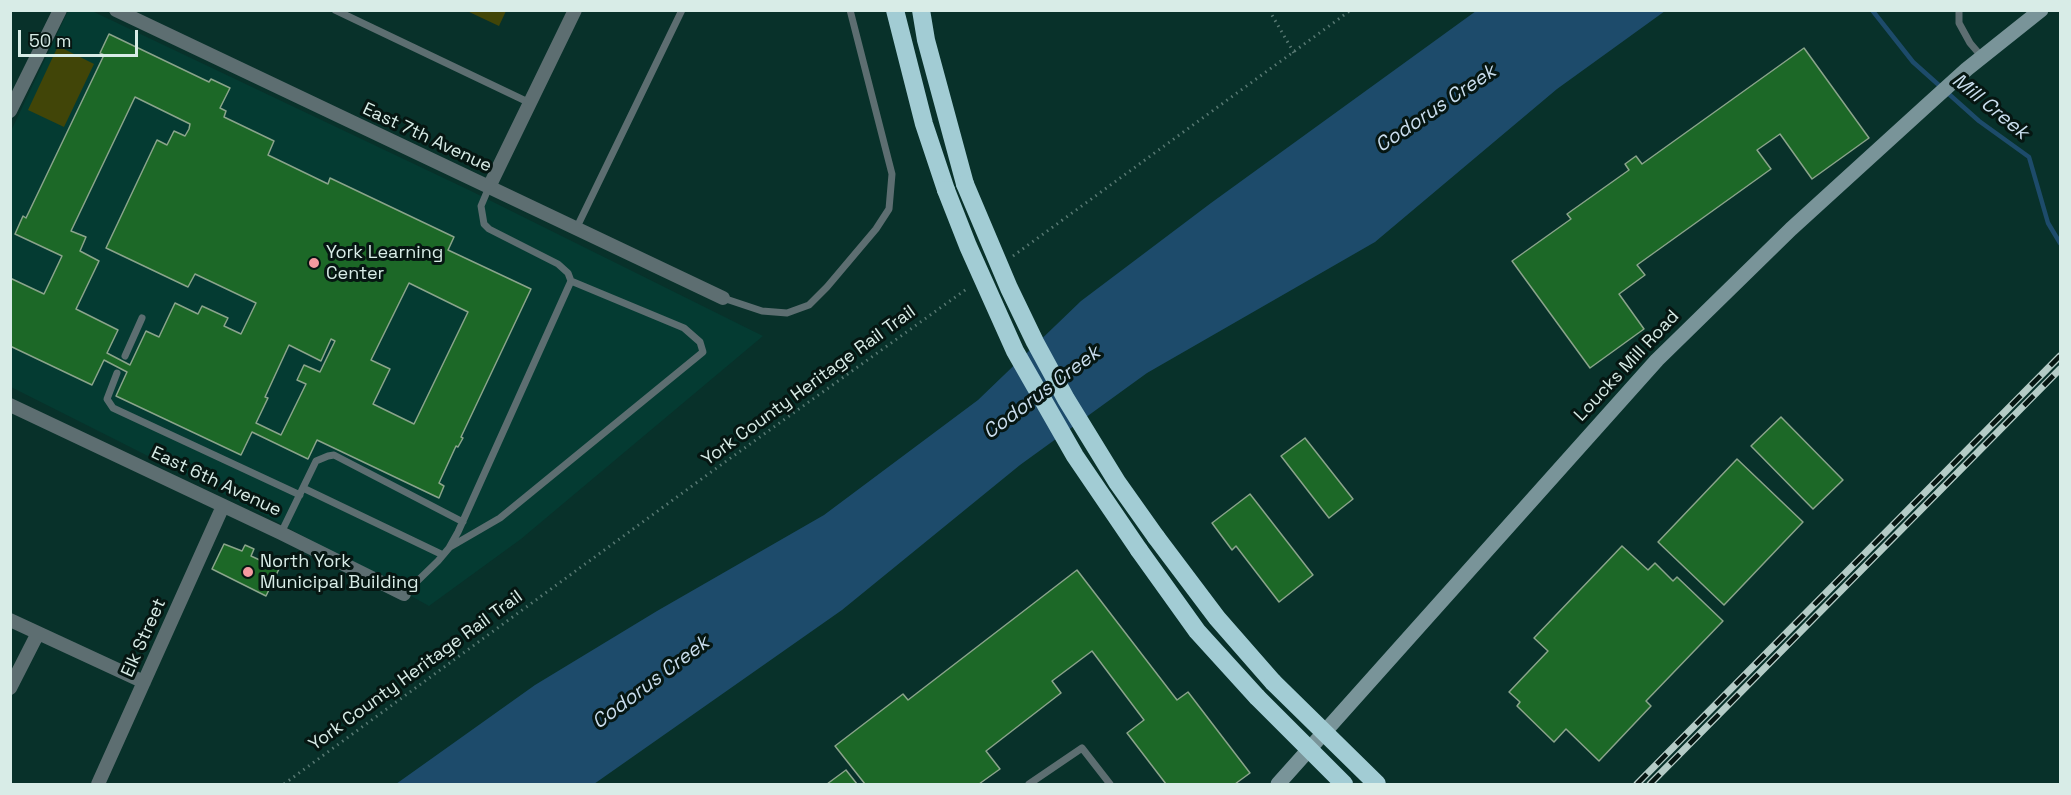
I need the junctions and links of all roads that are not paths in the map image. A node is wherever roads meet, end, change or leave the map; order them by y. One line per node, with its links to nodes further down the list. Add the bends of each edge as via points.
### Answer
1 (60, 10): 13 (street)
2 (116, 10): 14 (street, East 7th Avenue)
3 (335, 10): 12 (lane)
4 (575, 10): 12 (street)
5 (682, 10): 15 (lane)
6 (850, 10): 17 (lane, via 892,174 889,208 876,229 809,305 788,313 762,311)
7 (895, 10): 37 (highway, bridge, via 924,124 968,246 1015,351 1075,456 1197,631)
8 (921, 10): 38 (highway, bridge, via 965,184 1009,288 1066,399 1117,482 1217,618 1273,681)
9 (1959, 10): 11 (lane, via 1959,23)
10 (2041, 10): 11 (street, Loucks Mill Road)
11 (1982, 57): 36 (street, Loucks Mill Road, via 1791,229 1657,360)
12 (530, 103): 14 (street)
13 (10, 111)
14 (489, 187): 15 (street, East 7th Avenue); 16 (lane, via 481,206 484,224 558,264)
15 (576, 229): 17 (street, East 7th Avenue)
16 (571, 281): 24 (lane); 26 (lane, via 684,328 700,342 703,352 500,518)
17 (723, 298)
18 (142, 318): 19 (lane)
19 (125, 356)
20 (117, 373): 22 (lane, via 107,399 114,408)
21 (10, 405): 23 (street, East 6th Avenue)
22 (301, 492): 24 (lane, via 316,461 334,455); 25 (lane); 27 (lane)
23 (223, 506): 25 (street, East 6th Avenue); 31 (street, Elk Street)
24 (462, 522): 26 (lane)
25 (281, 533): 28 (street, East 6th Avenue)
26 (449, 548): 27 (lane)
27 (443, 555): 28 (lane)
28 (404, 594)
29 (10, 620): 30 (street)
30 (38, 633): 31 (street); 32 (street)
31 (144, 682): 33 (street, Elk Street)
32 (10, 688)
33 (98, 784)
34 (1029, 784): 35 (lane, via 1082,748)
35 (1110, 784)
36 (1278, 784)
37 (1344, 784)
38 (1377, 784)

